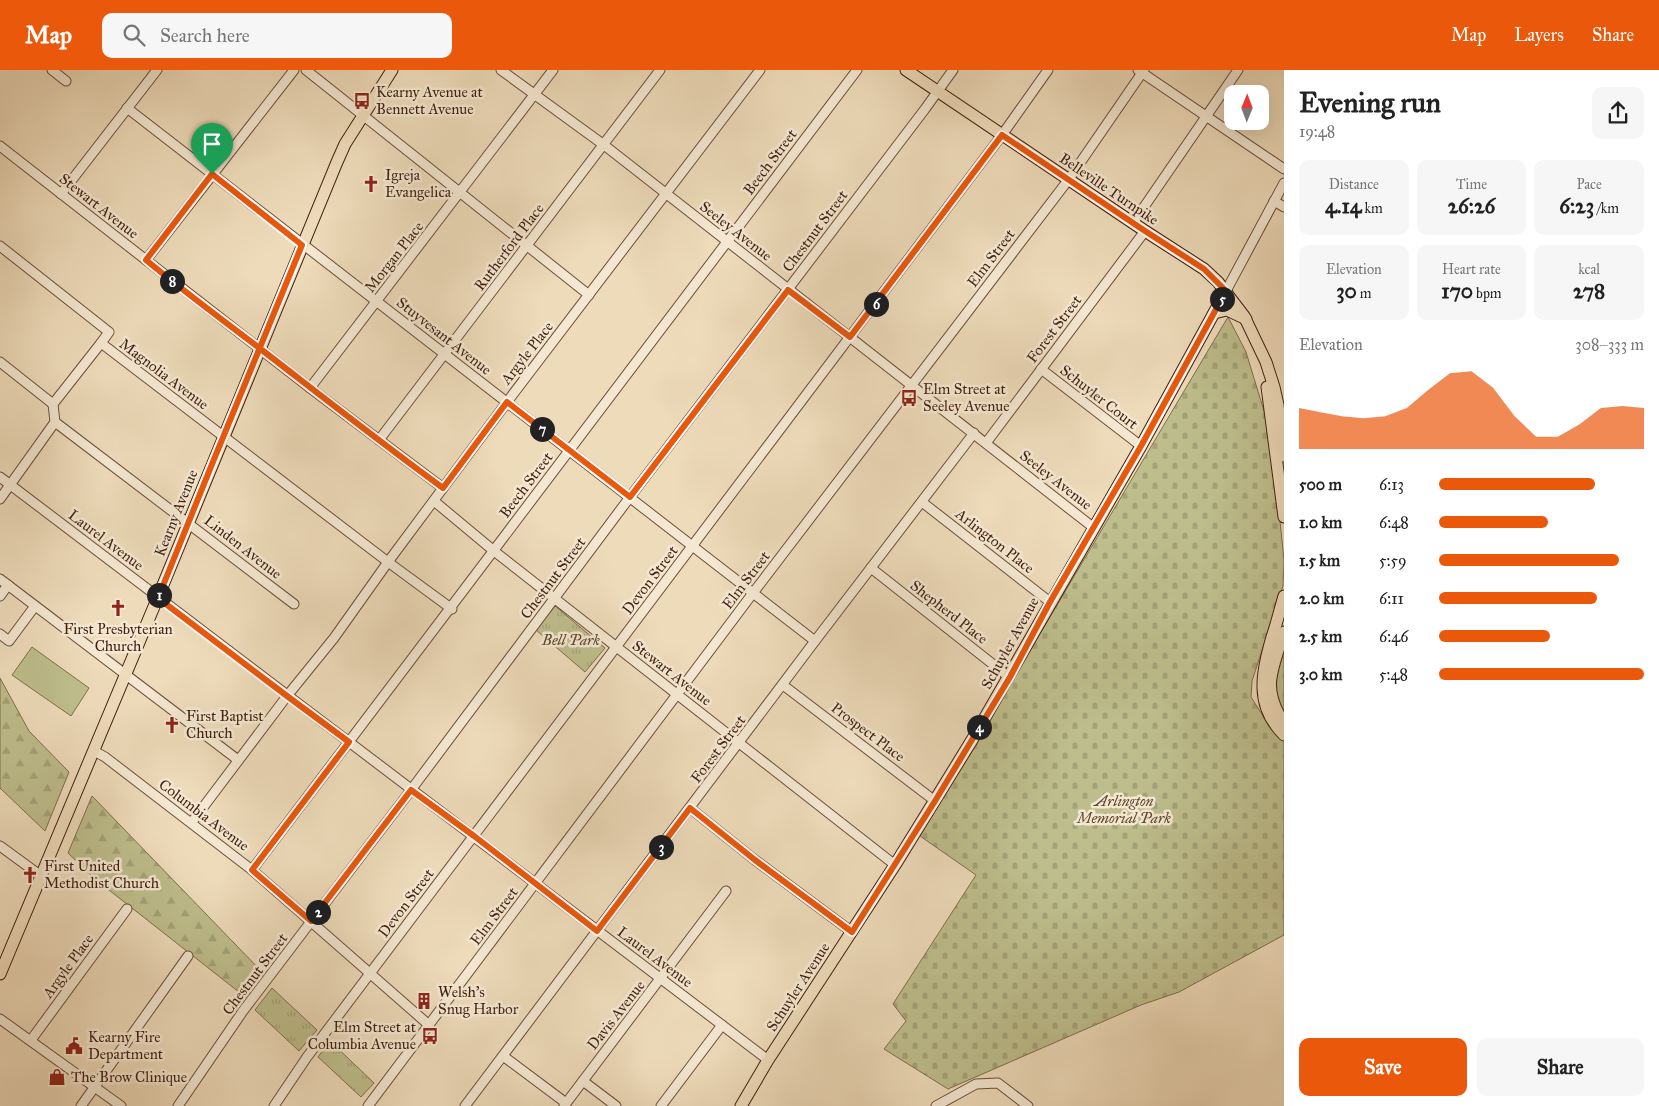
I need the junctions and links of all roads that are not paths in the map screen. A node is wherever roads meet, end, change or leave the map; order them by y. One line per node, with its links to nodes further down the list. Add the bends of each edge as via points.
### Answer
1 (52, 70): 16 (street)
2 (157, 70): 19 (street)
3 (294, 70): 26 (street)
4 (306, 70): 20 (street)
5 (392, 70): 20 (main road, Kearny Avenue)
6 (501, 70): 18 (street, Seeley Avenue)
7 (553, 70): 18 (street, Morgan Place)
8 (660, 70): 23 (street, Rutherford Place)
9 (760, 70): 31 (street, Argyle Place)
10 (857, 70): 36 (street, Beech Street)
11 (906, 70): 17 (main road, Belleville Turnpike)
12 (953, 70): 17 (street, Chestnut Street)
13 (1048, 70): 22 (street, Devon Street)
14 (1238, 70): 21 (street)
15 (1141, 71): 21 (street); 27 (street, Elm Street)
16 (66, 81)
17 (938, 92): 22 (main road, Belleville Turnpike); 41 (street, Chestnut Street)
18 (534, 95): 23 (street, Seeley Avenue); 30 (street, Morgan Place)
19 (128, 108): 26 (street, Stuyvesant Avenue); 29 (street)
20 (363, 116): 30 (street); 37 (main road, Kearny Avenue, via 345,144)
21 (1206, 116): 25 (street); 34 (street)
22 (1002, 135): 27 (main road, Belleville Turnpike); 48 (street, Devon Street)
23 (604, 145): 31 (street, Seeley Avenue); 39 (street, Rutherford Place)
24 (0, 146): 29 (street, Stewart Avenue)
25 (1284, 169)
26 (212, 174): 37 (street, Stuyvesant Avenue); 40 (street)
27 (1069, 179): 34 (main road, Belleville Turnpike); 54 (street, Elm Street)
28 (1284, 183): 32 (street, Schuyler Avenue)
29 (61, 194): 40 (street, Stewart Avenue)
30 (460, 194): 39 (street); 44 (street, Morgan Place)
31 (665, 194): 36 (street, Seeley Avenue); 43 (street, Argyle Place)
32 (1274, 201): 33 (street); 42 (street, Schuyler Avenue)
33 (1284, 207)
34 (1133, 223): 35 (main road, Belleville Turnpike)
35 (1145, 231): 42 (main road, Belleville Turnpike, via 1204,269); 53 (street, Forest Street)
36 (727, 242): 41 (street, Seeley Avenue); 64 (street, Beech Street)
37 (302, 245): 44 (street, Stuyvesant Avenue); 50 (main road, Kearny Avenue)
38 (0, 246): 49 (street, Magnolia Avenue, via 109,332)
39 (528, 246): 43 (street); 51 (street, Rutherford Place)
40 (146, 260): 50 (street, Stewart Avenue)
41 (788, 290): 48 (street, Seeley Avenue); 69 (street, Chestnut Street)
42 (1226, 291): 45 (main road, Schuyler Avenue); 46 (main road, Belleville Turnpike)
43 (589, 295): 56 (street, Argyle Place)
44 (377, 302): 51 (street, Stuyvesant Avenue); 55 (street, Morgan Place)
45 (1214, 313): 46 (main road, via 1227,310); 63 (main road, Schuyler Avenue)
46 (1246, 319): 47 (main road, Belleville Turnpike)
47 (1252, 332): 65 (main road, Belleville Turnpike, via 1274,387); 73 (main road, Belleville Turnpike, via 1269,398)
48 (850, 337): 54 (street, Seeley Avenue); 76 (street, Devon Street)
49 (101, 343): 57 (street); 60 (street, Magnolia Avenue)
50 (260, 348): 55 (street, Stewart Avenue); 60 (main road, Kearny Avenue)
51 (444, 354): 56 (street, Stuyvesant Avenue); 61 (street, Rutherford Place)
52 (0, 362): 57 (street)
53 (1041, 369): 62 (street, Forest Street); 63 (street, Schuyler Court)
54 (912, 385): 59 (street, Seeley Avenue); 82 (street, Elm Street)
55 (310, 388): 61 (street, Stewart Avenue)
56 (507, 402): 64 (street, Stuyvesant Avenue); 68 (street, Argyle Place)
57 (53, 404): 58 (street)
58 (55, 422): 67 (street); 74 (street, Linden Avenue)
59 (974, 433): 62 (street, Seeley Avenue); 72 (street, Forest Street)
60 (223, 436): 74 (main road, Kearny Avenue); 78 (street, Magnolia Avenue)
61 (379, 440): 68 (street, Stewart Avenue)
62 (986, 442): 75 (street, Seeley Avenue)
63 (1141, 446): 75 (main road, Schuyler Avenue)
64 (569, 450): 69 (street, Stuyvesant Avenue); 77 (street, Beech Street)
65 (1284, 456)
66 (0, 477): 67 (street, Laurel Avenue)
67 (10, 485): 70 (street); 85 (street, Laurel Avenue)
68 (443, 488): 71 (street, Argyle Place)
69 (630, 497): 76 (street, Stuyvesant Avenue); 86 (street, Chestnut Street)
70 (0, 499)
71 (434, 501): 77 (street, Stewart Avenue); 78 (street, Argyle Place)
72 (922, 502): 79 (street, Forest Street); 87 (street, Arlington Place)
73 (1284, 517)
74 (188, 522): 85 (main road, Kearny Avenue); 88 (street, Linden Avenue)
75 (1094, 528): 87 (main road, Schuyler Avenue)
76 (692, 546): 82 (street, Stuyvesant Avenue); 94 (street, Devon Street)
77 (494, 551): 86 (street, Stewart Avenue); 90 (street, Beech Street)
78 (388, 562): 90 (street, Magnolia Avenue); 99 (street, Argyle Place, via 334,638)
79 (871, 568): 93 (street, Forest Street); 96 (street, Shepherd Place)
80 (0, 579): 81 (street)
81 (8, 586): 83 (street); 89 (street)
82 (753, 593): 93 (street, Stuyvesant Avenue); 98 (street, Elm Street)
83 (0, 596)
84 (1284, 596): 101 (main road, via 1266,659 1262,686 1268,713)
85 (158, 598): 95 (main road, Kearny Avenue); 99 (street, Laurel Avenue)
86 (555, 598): 94 (street, Stewart Avenue); 106 (street, Chestnut Street)
87 (1050, 602): 96 (main road, Schuyler Avenue)
88 (294, 604)
89 (35, 606): 92 (street, via 9,641); 95 (street)
90 (452, 608): 102 (street, Beech Street)
91 (1284, 632): 100 (main road, via 1272,670 1270,689 1274,706)
92 (0, 634)
93 (815, 641): 97 (street, Forest Street)
94 (617, 646): 98 (street, Stewart Avenue); 110 (street, Devon Street)
95 (125, 675): 104 (main road, Kearny Avenue); 105 (street)
96 (1010, 677): 107 (main road, Schuyler Avenue)
97 (783, 684): 103 (street, Forest Street); 107 (street, Prospect Place)
98 (678, 694): 103 (street, Stewart Avenue); 115 (street, Elm Street)
99 (287, 696): 102 (street, Laurel Avenue); 105 (street, Argyle Place)
100 (1284, 723)
101 (1284, 735)
102 (349, 742): 106 (street, Laurel Avenue); 113 (street, Beech Street)
103 (739, 743): 108 (street, Forest Street); 112 (street, Stewart Avenue)
104 (94, 751): 109 (street, Columbia Avenue); 114 (main road, Kearny Avenue)
105 (238, 760): 109 (street, Argyle Place)
106 (411, 790): 110 (street, Laurel Avenue); 118 (street, Chestnut Street)
107 (935, 801): 112 (main road, Schuyler Avenue)
108 (690, 808): 119 (street, Forest Street); 120 (street)
109 (192, 822): 113 (street, Columbia Avenue)
110 (474, 836): 115 (street, Laurel Avenue); 123 (street, Devon Street)
111 (0, 846): 114 (street)
112 (895, 865): 120 (main road, Schuyler Avenue)
113 (252, 870): 118 (street, Columbia Avenue)
114 (41, 876): 122 (main road, Kearny Avenue)
115 (536, 884): 119 (street, Laurel Avenue); 126 (street, Elm Street)
116 (726, 891): 124 (street, Davis Avenue)
117 (127, 909): 128 (street, Argyle Place)
118 (311, 921): 123 (street, Columbia Avenue); 136 (street, Chestnut Street)
119 (597, 931): 124 (street, Laurel Avenue); 129 (street, Forest Street)
120 (852, 932): 130 (main road, Schuyler Avenue)
121 (188, 956): 132 (street)
122 (0, 974)
123 (370, 974): 126 (street, Columbia Avenue); 137 (street, Devon Street)
124 (661, 979): 127 (street, Laurel Avenue); 131 (street, Davis Avenue)
125 (0, 1019): 128 (street)
126 (429, 1025): 138 (street, Elm Street)
127 (722, 1025): 130 (street, Laurel Avenue); 141 (street)
128 (31, 1040): 132 (street)
129 (503, 1056): 133 (street); 139 (street, Forest Street)
130 (768, 1060): 142 (main road, Schuyler Avenue)
131 (583, 1081): 133 (street, Davis Avenue); 140 (street)
132 (94, 1086): 134 (street); 135 (street)
133 (565, 1104)
134 (80, 1106)
135 (121, 1106)
136 (178, 1106)
137 (274, 1106)
138 (368, 1106)
139 (466, 1106)
140 (616, 1106)
141 (661, 1106)
142 (741, 1106)
143 (936, 1106): 144 (street, via 976,1084 998,1084)
144 (1028, 1106)

